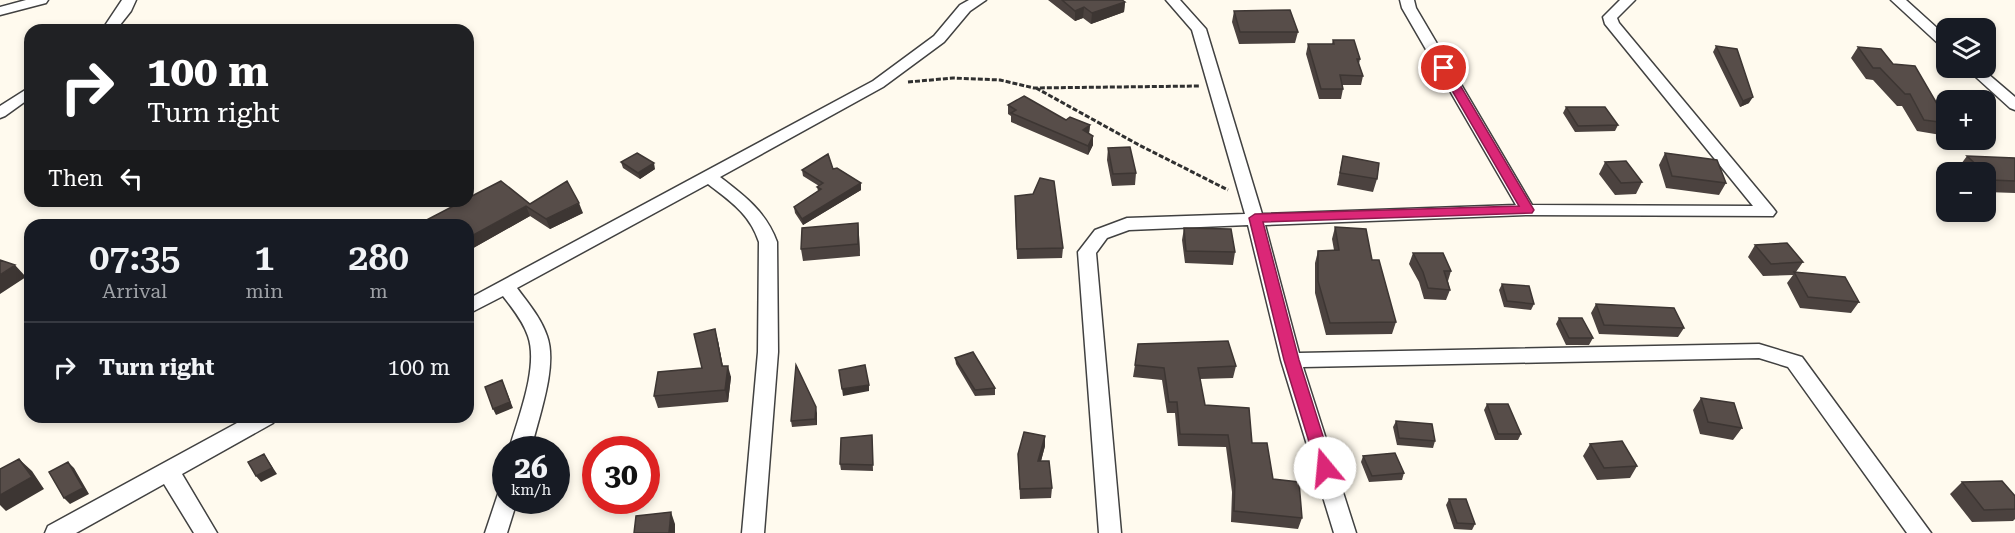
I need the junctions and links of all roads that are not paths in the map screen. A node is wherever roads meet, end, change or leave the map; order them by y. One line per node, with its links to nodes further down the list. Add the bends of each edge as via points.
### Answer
1 (129, 0): 9 (street)
2 (979, 0): 15 (street, via 965,8 939,39 878,84)
3 (1173, 0): 16 (street, via 1199,29)
4 (1407, 0): 17 (street)
5 (1628, 0): 17 (street, via 1610,17 1612,24 1767,212)
6 (1898, 0): 10 (street)
7 (36, 1): 8 (street)
8 (0, 11)
9 (114, 24)
10 (1936, 34)
11 (1984, 78): 13 (street)
12 (24, 95): 14 (street)
13 (2015, 105)
14 (0, 113)
15 (707, 176): 18 (street); 28 (street, via 754,212 764,225 768,242 768,352)
16 (1253, 210): 17 (street); 20 (street); 29 (street, via 1127,224 1101,234 1087,252)
17 (1527, 210)
18 (506, 286): 19 (street); 22 (street, via 539,338 541,348)
19 (474, 304)
20 (1292, 360): 30 (street); 31 (street, via 1759,351 1778,355 1795,362)
21 (255, 423): 23 (street)
22 (523, 436)
23 (168, 471): 25 (street); 26 (street)
24 (502, 514): 27 (street)
25 (56, 533)
26 (206, 533)
27 (496, 533)
28 (753, 533)
29 (1110, 533)
30 (1345, 533)
31 (1920, 533)

